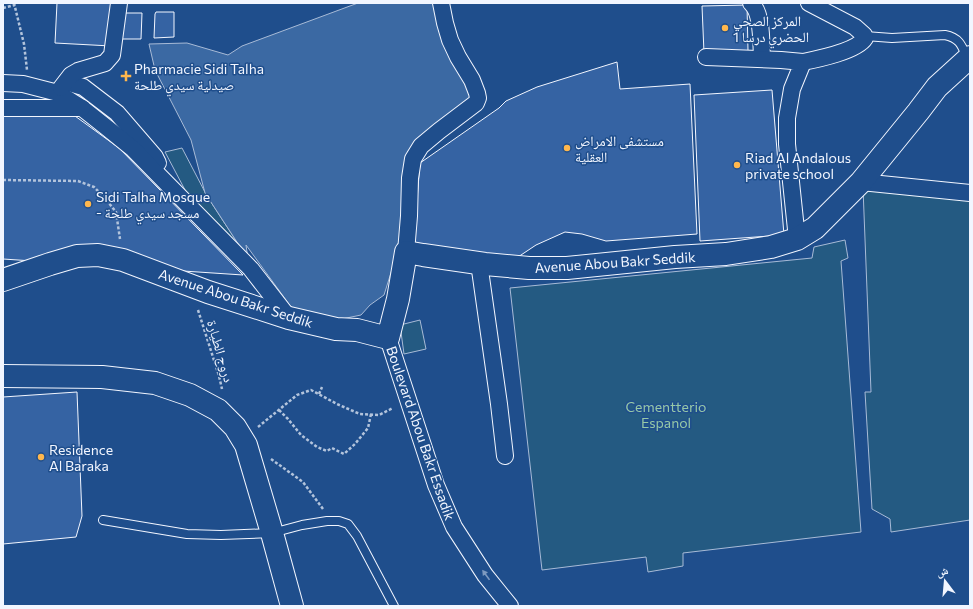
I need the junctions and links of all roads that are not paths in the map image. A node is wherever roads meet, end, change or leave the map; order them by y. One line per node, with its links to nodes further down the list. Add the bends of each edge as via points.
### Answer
1 (119, 3): 11 (street, via 112,55 105,62 78,71)
2 (441, 3): 18 (street, via 450,40 472,80 478,98 476,103 421,146 413,159)
3 (752, 3): 8 (street, via 760,20)
4 (809, 3): 5 (street, via 855,27)
5 (865, 36): 7 (lane, via 952,36 958,40); 9 (street, via 862,42 845,51)
6 (706, 57): 8 (street)
7 (969, 58): 14 (street, Avenue Abou Bakr Seddik, via 937,87)
8 (762, 59): 9 (street)
9 (803, 62): 17 (street, via 792,89 787,118)
10 (3, 83): 11 (street)
11 (62, 88): 13 (street); 15 (street, via 83,87 117,113 155,157)
12 (3, 108): 13 (street)
13 (82, 108): 15 (street, via 132,148)
14 (861, 182): 16 (street); 17 (street, Avenue Abou Bakr Seddik, via 815,228)
15 (173, 190): 21 (street, via 251,269)
16 (970, 193)
17 (797, 239): 19 (street, Avenue Abou Bakr Seddik, via 771,247 726,254 568,268 529,268)
18 (406, 252): 19 (street, Avenue Abou Bakr Seddik); 22 (street, via 398,300)
19 (479, 263): 24 (street)
20 (3, 280): 21 (street, Avenue Abou Bakr Seddik, via 77,256 98,255 123,260)
21 (289, 318): 22 (street, Avenue Abou Bakr Seddik)
22 (388, 338): 29 (street, Boulevard Abou Bakr Essadik, one-way to 22, via 485,575 454,527 436,485)
23 (3, 376): 26 (street, via 102,377 155,383 190,395 218,410 235,426 246,445)
24 (505, 456)
25 (103, 520): 26 (lane, via 187,534)
26 (272, 533): 27 (street); 28 (lane, via 328,521 339,520 348,524)
27 (292, 606)
28 (394, 606)
29 (510, 606)

